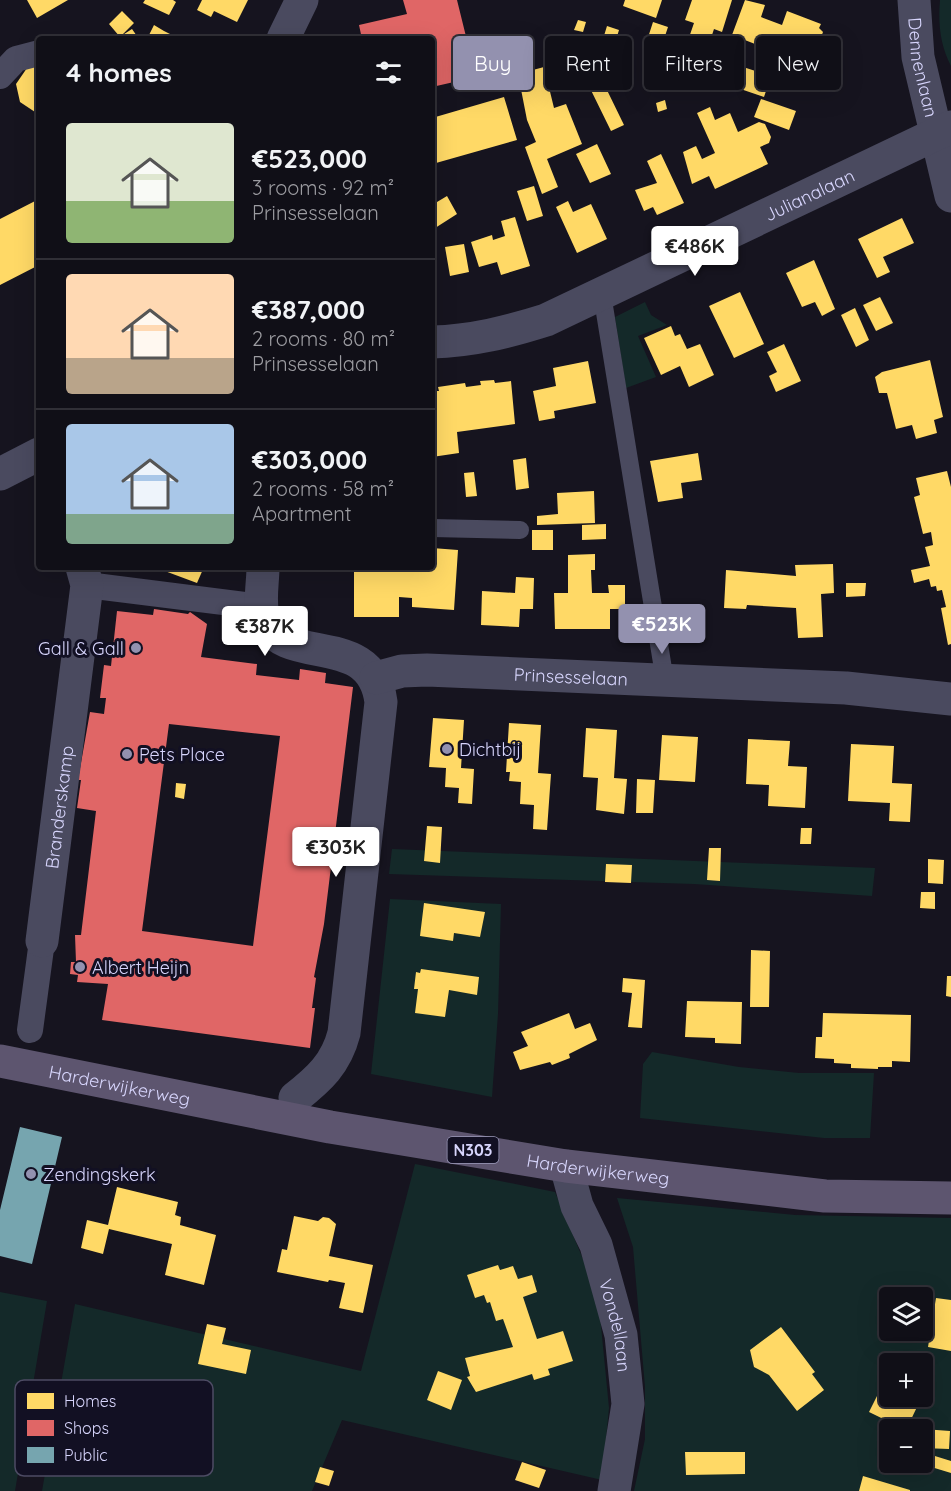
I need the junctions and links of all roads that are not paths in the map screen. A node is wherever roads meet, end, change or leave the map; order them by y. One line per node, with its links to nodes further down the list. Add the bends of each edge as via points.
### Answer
1 (302, 0): 3 (street)
2 (909, 1): 6 (street, Dennenlaan, via 918,57)
3 (284, 36)
4 (36, 54): 5 (street, via 16,59)
5 (0, 76)
6 (944, 130): 7 (street, Dennenlaan); 8 (street, Julianalaan)
7 (951, 196)
8 (602, 294): 9 (street, Julianalaan, via 546,320 500,334); 18 (lane)
9 (435, 342)
10 (36, 464): 11 (street)
11 (0, 474)
12 (435, 528): 13 (lane)
13 (520, 530)
14 (263, 570): 16 (street)
15 (85, 576): 16 (street, Branderskamp); 20 (street, Branderskamp)
16 (262, 607): 17 (street, via 273,633 350,658)
17 (376, 678): 18 (street, Prinsesselaan, via 427,670); 24 (street, via 381,715 344,1033 330,1068)
18 (664, 681): 19 (street, Prinsesselaan, via 846,688)
19 (951, 699)
20 (42, 941): 21 (street, Branderskamp)
21 (30, 1030)
22 (0, 1044): 24 (main road, Harderwijkerweg / N303)
23 (0, 1061): 25 (main road, Harderwijkerweg / N303, via 330,1127)
24 (295, 1098): 26 (main road, Harderwijkerweg / N303, via 586,1149 827,1176)
25 (566, 1166): 27 (main road, Harderwijkerweg / N303, via 825,1196); 28 (street, Vondellaan, via 577,1206 596,1245 621,1335 628,1404)
26 (951, 1177)
27 (951, 1198)
28 (614, 1491)

